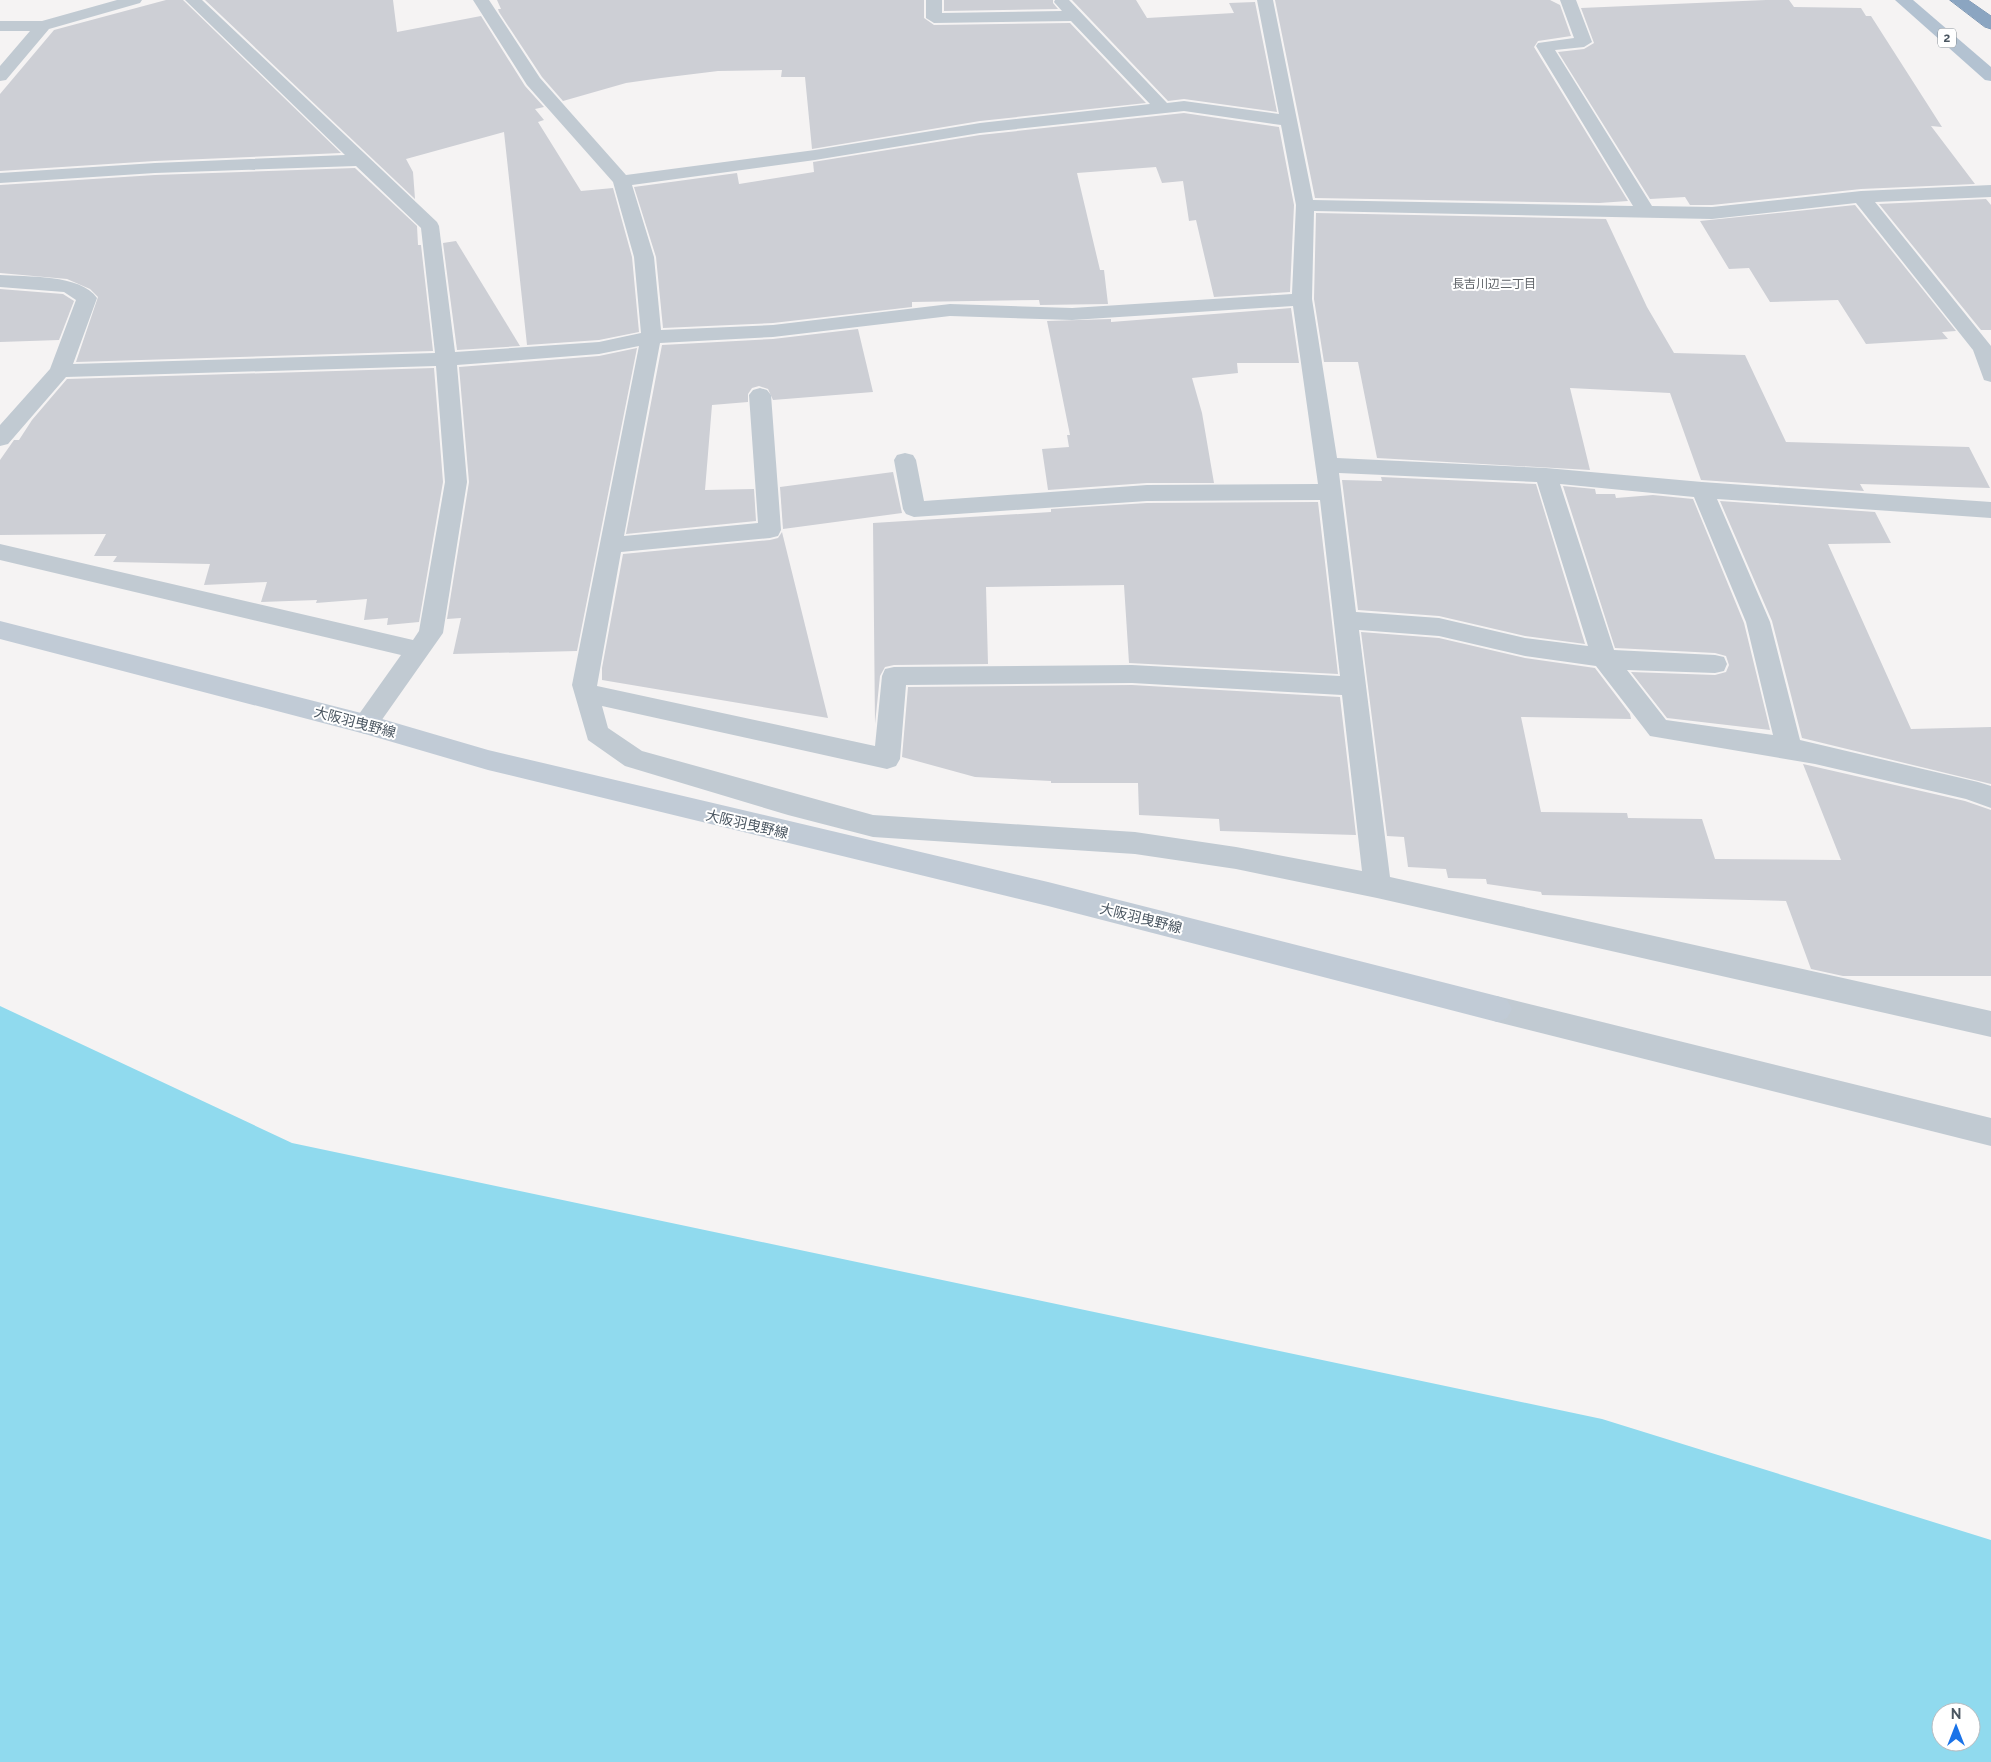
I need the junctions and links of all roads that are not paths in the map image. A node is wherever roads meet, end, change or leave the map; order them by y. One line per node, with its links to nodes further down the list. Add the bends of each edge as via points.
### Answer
1 (134, 0): 13 (street)
2 (192, 0): 20 (street)
3 (481, 0): 22 (street, via 533,81)
4 (934, 0): 10 (street, via 934,18)
5 (1061, 0): 10 (street)
6 (1265, 0): 19 (street)
7 (1568, 0): 26 (street, via 1584,42 1544,46)
8 (1903, 0): 14 (main road, 2)
9 (1958, 0): 11 (highway)
10 (1074, 16): 18 (street)
11 (1991, 24)
12 (0, 26): 13 (street)
13 (43, 26): 15 (street)
14 (1971, 58): 16 (main road, 2); 17 (main road)
15 (0, 76)
16 (1991, 76)
17 (1991, 83)
18 (1163, 108): 19 (street, via 1184,106); 22 (street, via 980,128 815,155)
19 (1288, 121): 25 (street)
20 (360, 160): 21 (street); 30 (street, via 430,226)
21 (0, 178)
22 (622, 181): 29 (street, via 644,257)
23 (1991, 191): 24 (street)
24 (1861, 197): 26 (street, via 1712,213); 32 (street, via 1982,349)
25 (1305, 205): 26 (street); 28 (street)
26 (1647, 213)
27 (0, 281): 31 (street, via 69,286 88,298)
28 (1302, 299): 29 (street, via 1072,314 950,310 773,331); 36 (street)
29 (651, 337): 30 (street, via 599,348); 41 (street)
30 (446, 359): 31 (street); 45 (street, via 456,482 431,632)
31 (60, 371): 34 (street)
32 (1991, 375)
33 (760, 396): 41 (street, via 770,530)
34 (0, 439)
35 (905, 460): 39 (street, via 914,509 1147,493)
36 (1327, 465): 37 (street); 39 (street)
37 (1546, 475): 38 (street); 46 (street)
38 (1702, 490): 40 (street); 51 (street, via 1758,622)
39 (1330, 492): 43 (street)
40 (1991, 510)
41 (610, 545): 49 (street, via 584,685)
42 (0, 552): 45 (street)
43 (1346, 620): 46 (street, via 1439,627 1525,647); 48 (street)
44 (0, 630): 50 (main road, 大阪羽曳野線)
45 (418, 650): 50 (street)
46 (1604, 658): 47 (street); 51 (street, via 1659,729 1721,734)
47 (1715, 664)
48 (1354, 686): 49 (street, via 1132,674 894,676 887,759); 55 (street)
49 (587, 693): 53 (street, via 597,733 634,759)
50 (365, 724): 54 (main road, 大阪羽曳野線, via 488,760)
51 (1790, 748): 52 (street, via 1969,789)
52 (1990, 800)
53 (788, 804): 54 (street); 55 (street, via 873,826 1135,843 1236,858)
54 (731, 820): 56 (main road, 大阪羽曳野線, via 1048,894)
55 (1377, 886): 57 (street)
56 (1497, 1009): 58 (street)
57 (1991, 1024)
58 (1991, 1132)

